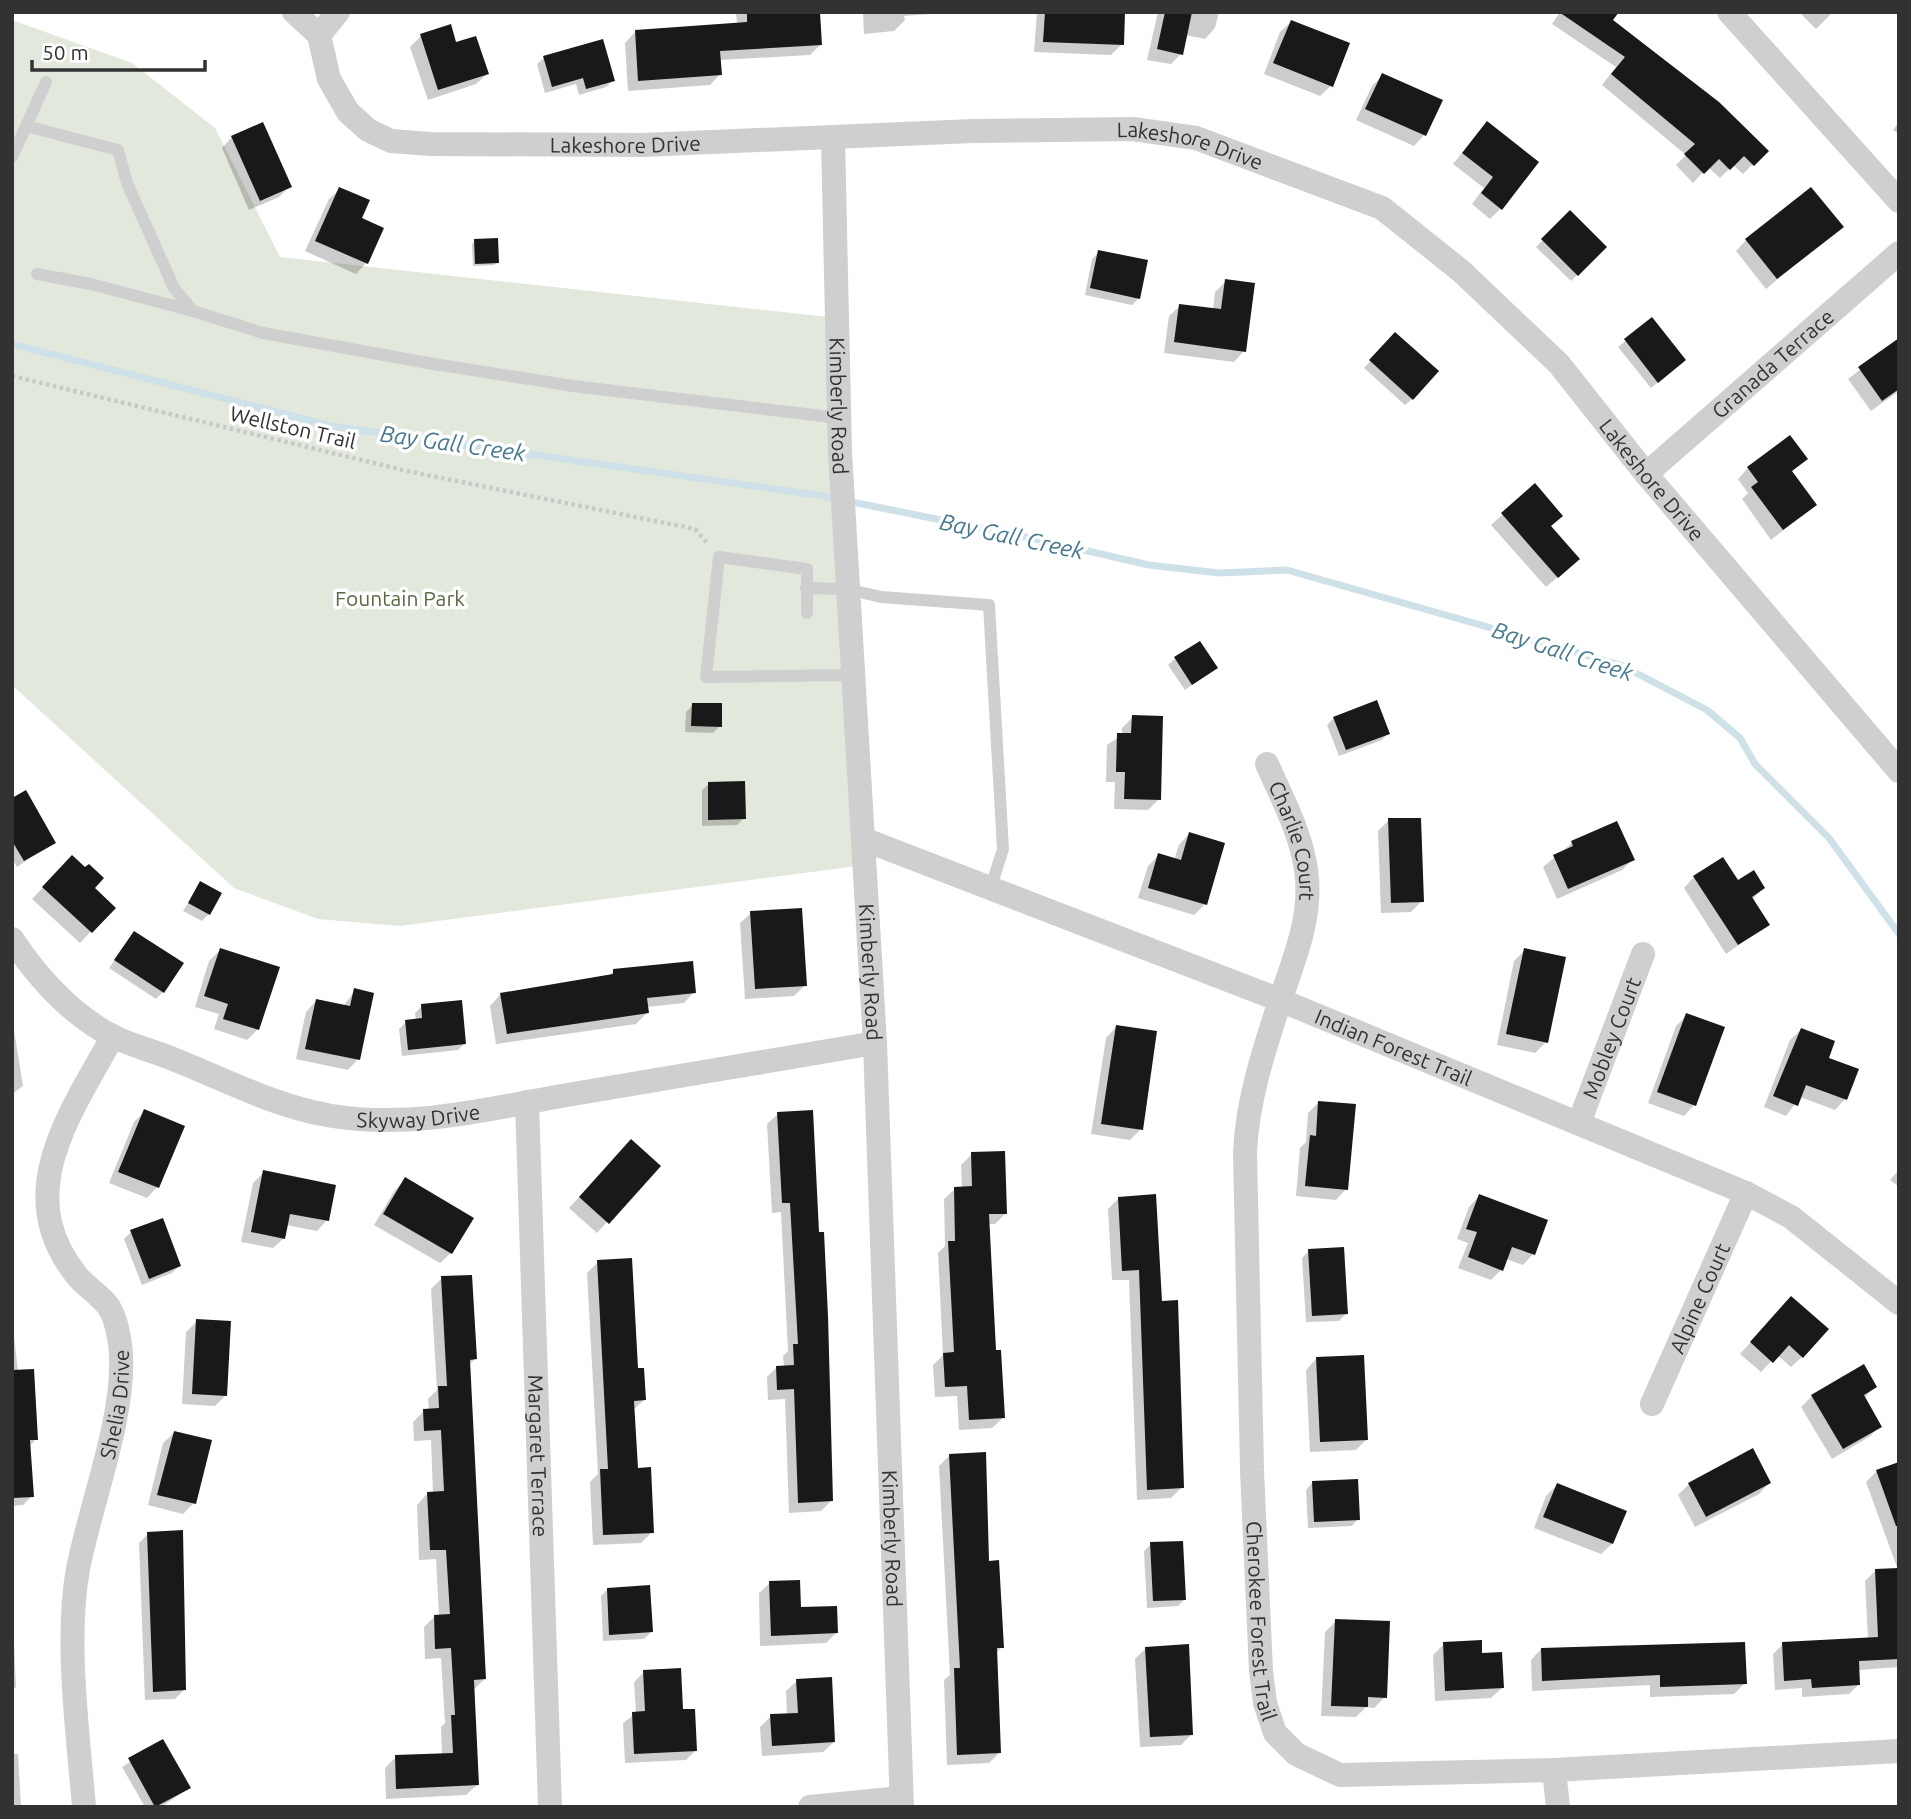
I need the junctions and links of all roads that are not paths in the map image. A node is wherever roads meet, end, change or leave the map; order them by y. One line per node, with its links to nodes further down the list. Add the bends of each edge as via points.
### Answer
1 (295, 12): 4 (street)
2 (338, 12): 4 (street)
3 (1729, 12): 9 (street)
4 (319, 35): 7 (street, Lakeshore Drive, via 329,79 348,112 368,130 391,141 642,145)
5 (46, 82): 6 (lane)
6 (26, 126): 8 (lane); 12 (lane, via 118,150 127,183 174,288)
7 (833, 138): 13 (street, Kimberly Road); 14 (street, Lakeshore Drive, via 1133,129 1196,138 1382,208 1461,271 1559,364)
8 (12, 157)
9 (1899, 201)
10 (1899, 253): 14 (street, Granada Terrace)
11 (37, 274): 12 (lane)
12 (193, 311): 13 (lane, via 263,333 428,363 573,386)
13 (839, 418): 16 (street, Kimberly Road)
14 (1646, 474): 20 (street, Lakeshore Drive)
15 (806, 588): 16 (lane); 17 (lane); 18 (lane, via 807,569 719,557 706,677)
16 (847, 589): 18 (street, Kimberly Road); 22 (lane, via 881,597 989,606 1003,849)
17 (807, 613)
18 (852, 675): 21 (street, Kimberly Road)
19 (1267, 764): 25 (street, Charlie Court, via 1294,825 1307,872 1305,921)
20 (1899, 771)
21 (863, 839): 22 (street, Indian Forest Trail); 27 (street, Kimberly Road)
22 (991, 887): 25 (street, Indian Forest Trail)
23 (12, 939): 26 (street, Skyway Drive, via 34,972 70,1007)
24 (1643, 954): 29 (street, Mobley Court)
25 (1280, 1000): 29 (street, Indian Forest Trail); 34 (street, Cherokee Forest Trail, via 1246,1125 1245,1153 1261,1671 1275,1733 1296,1755 1340,1775)
26 (113, 1037): 28 (street, Skyway Drive, via 250,1093 331,1116 395,1122 461,1117); 36 (street, Shelia Drive, via 49,1165 45,1200 56,1244 78,1277 111,1310 122,1356 118,1402 78,1572 75,1670)
27 (875, 1043): 28 (street, Skyway Drive); 35 (street, Kimberly Road)
28 (527, 1102): 37 (street, Margaret Terrace)
29 (1579, 1123): 30 (street, Indian Forest Trail)
30 (1746, 1193): 31 (street, Indian Forest Trail, via 1791,1217); 32 (street, Alpine Court)
31 (1899, 1303)
32 (1652, 1404)
33 (1899, 1751): 34 (street, Cherokee Forest Trail)
34 (1554, 1770): 39 (street)
35 (902, 1802): 38 (street)
36 (84, 1807)
37 (550, 1807)
38 (810, 1807)
39 (1558, 1807)

